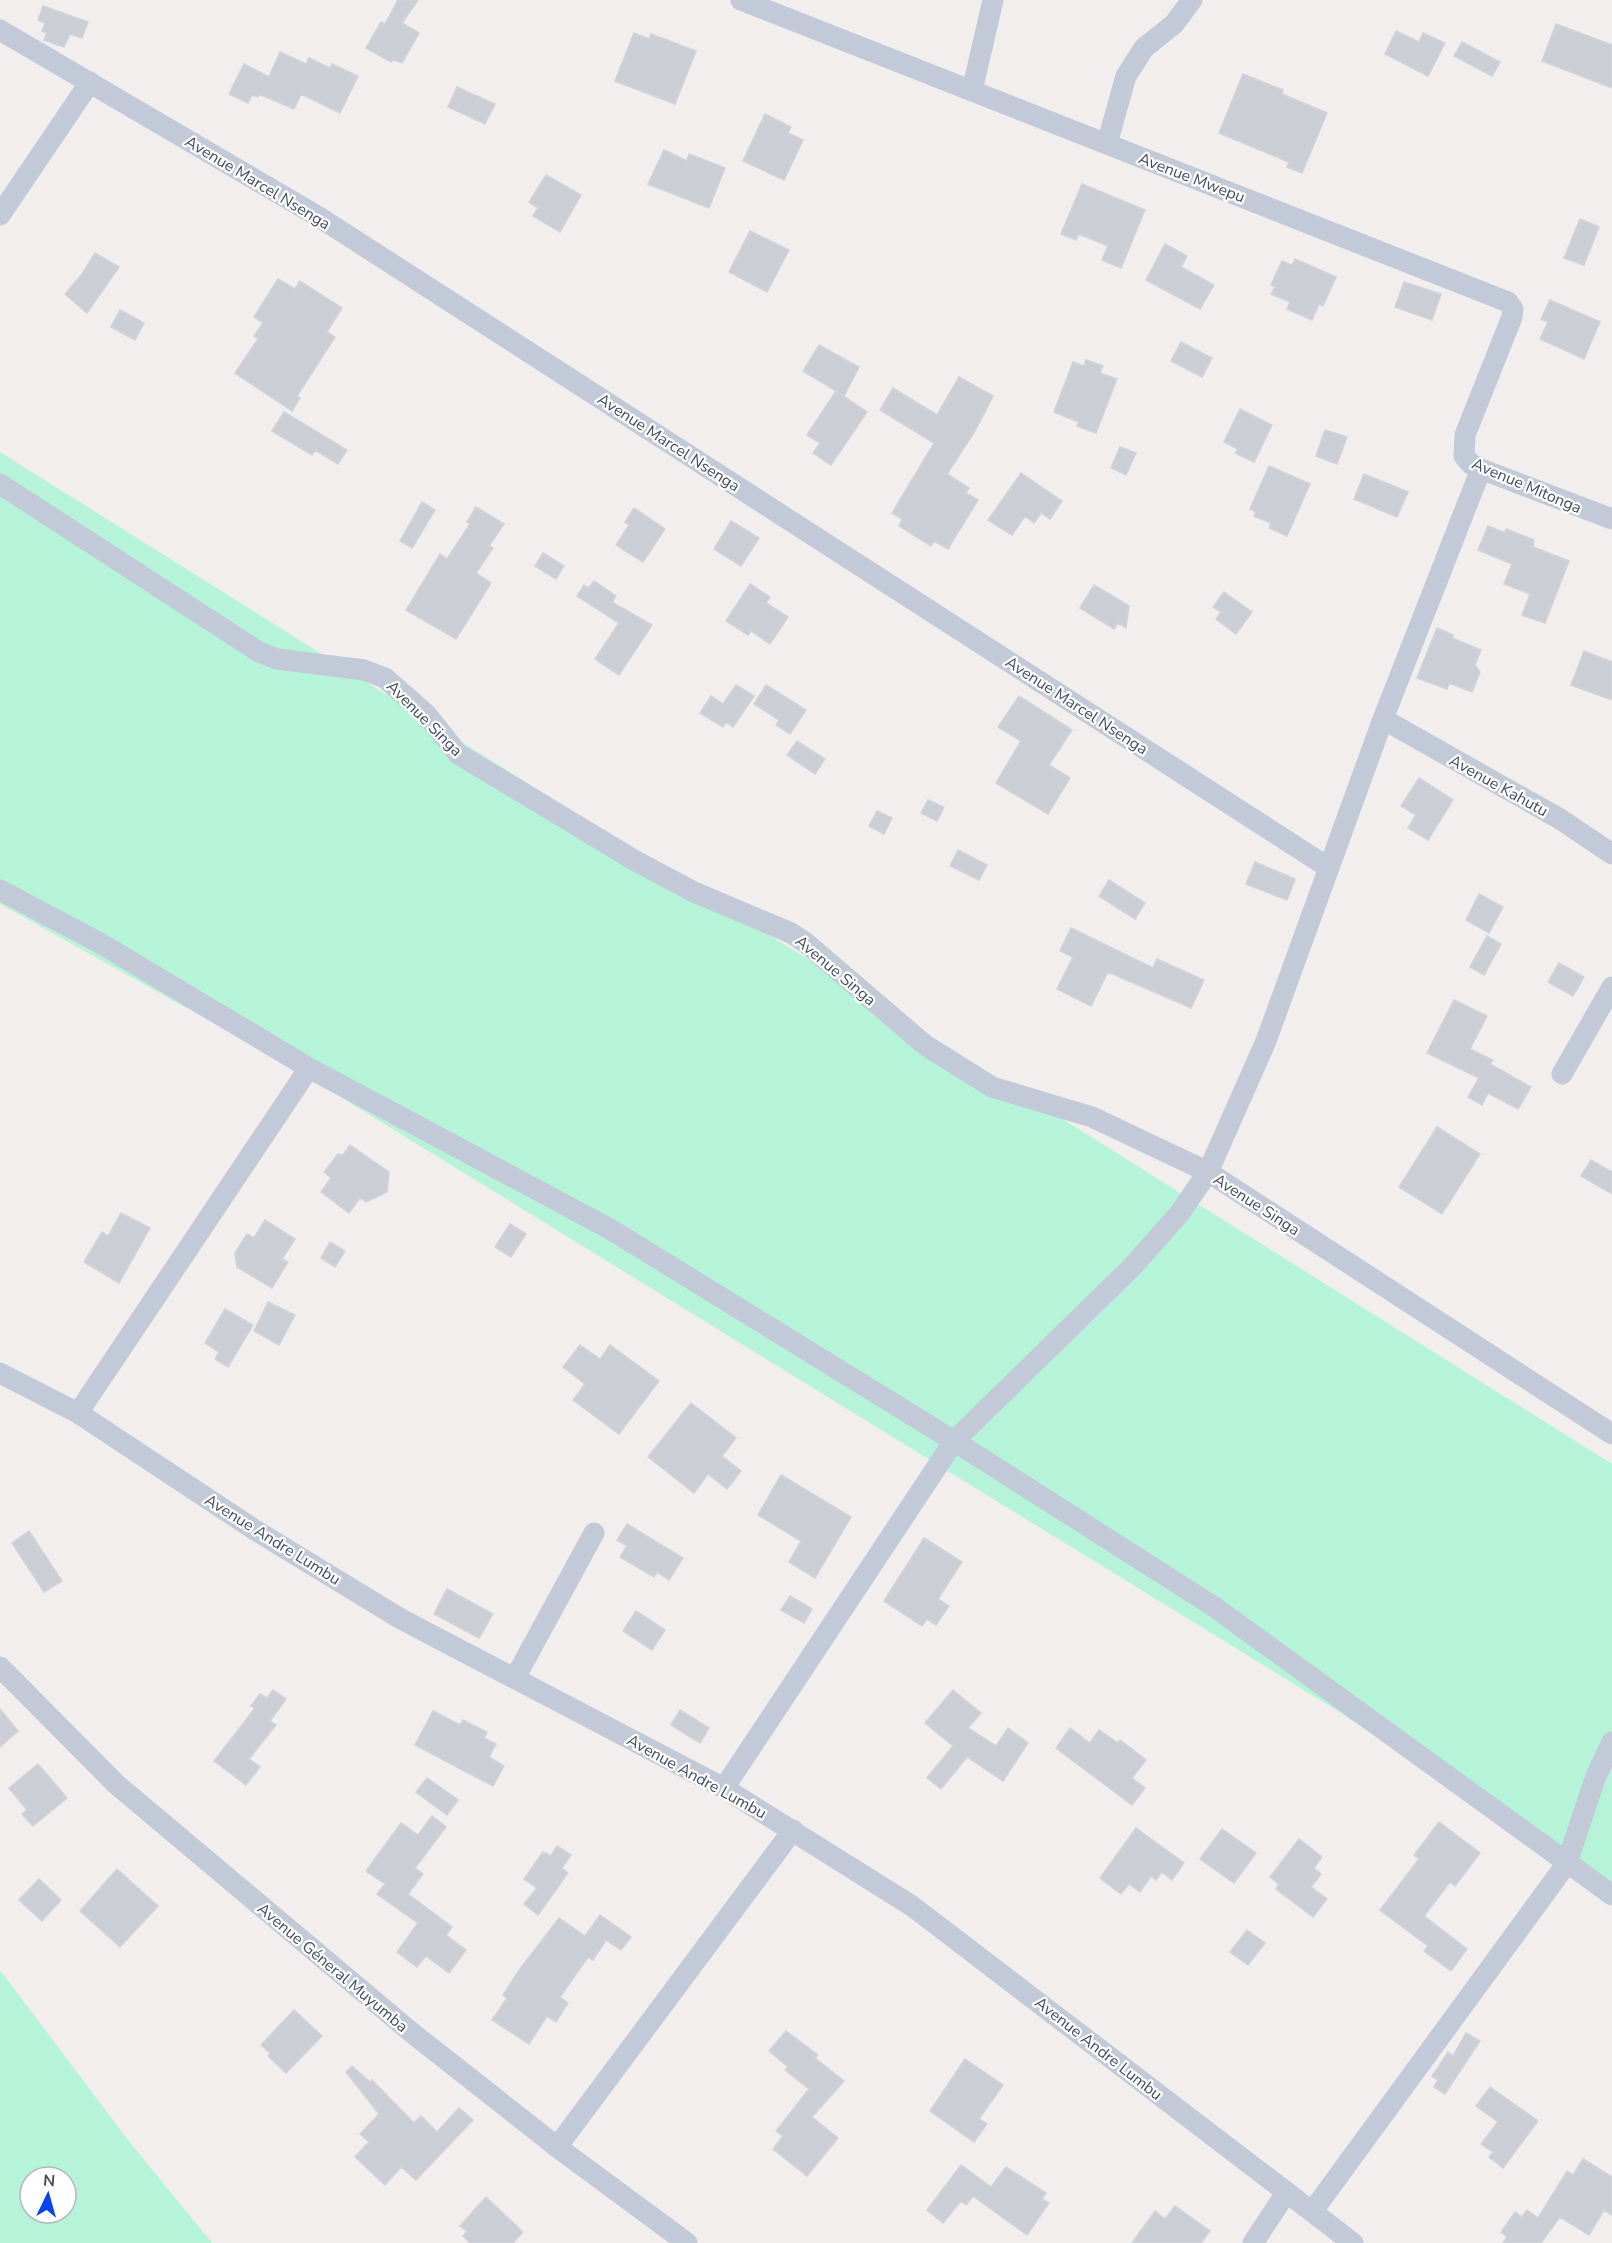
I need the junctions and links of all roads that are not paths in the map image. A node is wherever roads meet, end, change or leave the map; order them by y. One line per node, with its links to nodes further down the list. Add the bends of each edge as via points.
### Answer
1 (741, 0): 6 (street, Avenue Mwepu)
2 (993, 0): 6 (street)
3 (1192, 0): 7 (street, via 1174,24 1144,48 1126,76)
4 (0, 30): 5 (street, Avenue Marcel Nsenga)
5 (90, 82): 8 (street); 15 (street, Avenue Marcel Nsenga, via 319,217)
6 (972, 91): 7 (street, Avenue Mwepu)
7 (1107, 144): 9 (street, Avenue Mwepu, via 1508,302 1513,309 1509,329)
8 (0, 215)
9 (1465, 435): 10 (street, Avenue Mitonga, via 1464,456)
10 (1482, 469): 12 (street, Avenue Mitonga); 13 (street)
11 (0, 484): 20 (street, Avenue Singa, via 259,652 277,659 364,670 385,678 427,715 458,754 634,860 694,892 791,933 925,1045 992,1087 1092,1117)
12 (1612, 519)
13 (1383, 719): 14 (street, Avenue Kahutu, via 1560,819); 15 (street)
14 (1612, 854)
15 (1329, 868): 20 (street, via 1266,1041)
16 (0, 890): 18 (street, via 100,943)
17 (1612, 987): 19 (street)
18 (309, 1068): 22 (street); 24 (street, via 610,1229)
19 (1562, 1074)
20 (1208, 1172): 23 (street, Avenue Singa); 24 (street, via 1179,1214 1131,1268)
21 (0, 1373): 22 (street, Avenue Andre Lumbu)
22 (78, 1413): 27 (street, Avenue Andre Lumbu, via 255,1530 401,1619)
23 (1612, 1434)
24 (954, 1441): 29 (street); 31 (street, via 1213,1606)
25 (594, 1533): 27 (street)
26 (0, 1667): 33 (street, Avenue Géneral Muyumba, via 116,1784 411,2032)
27 (515, 1678): 29 (street, Avenue Andre Lumbu)
28 (1612, 1742): 31 (street, via 1596,1776)
29 (724, 1788): 30 (street, Avenue Andre Lumbu)
30 (793, 1830): 33 (street); 34 (street, Avenue Andre Lumbu, via 912,1906)
31 (1567, 1863): 32 (street); 35 (street)
32 (1612, 1895)
33 (557, 2146): 36 (street, Avenue Géneral Muyumba)
34 (1286, 2193): 35 (street, Avenue Andre Lumbu); 37 (street)
35 (1312, 2212): 38 (street, Avenue Andre Lumbu)
36 (687, 2243)
37 (1253, 2243)
38 (1353, 2243)

